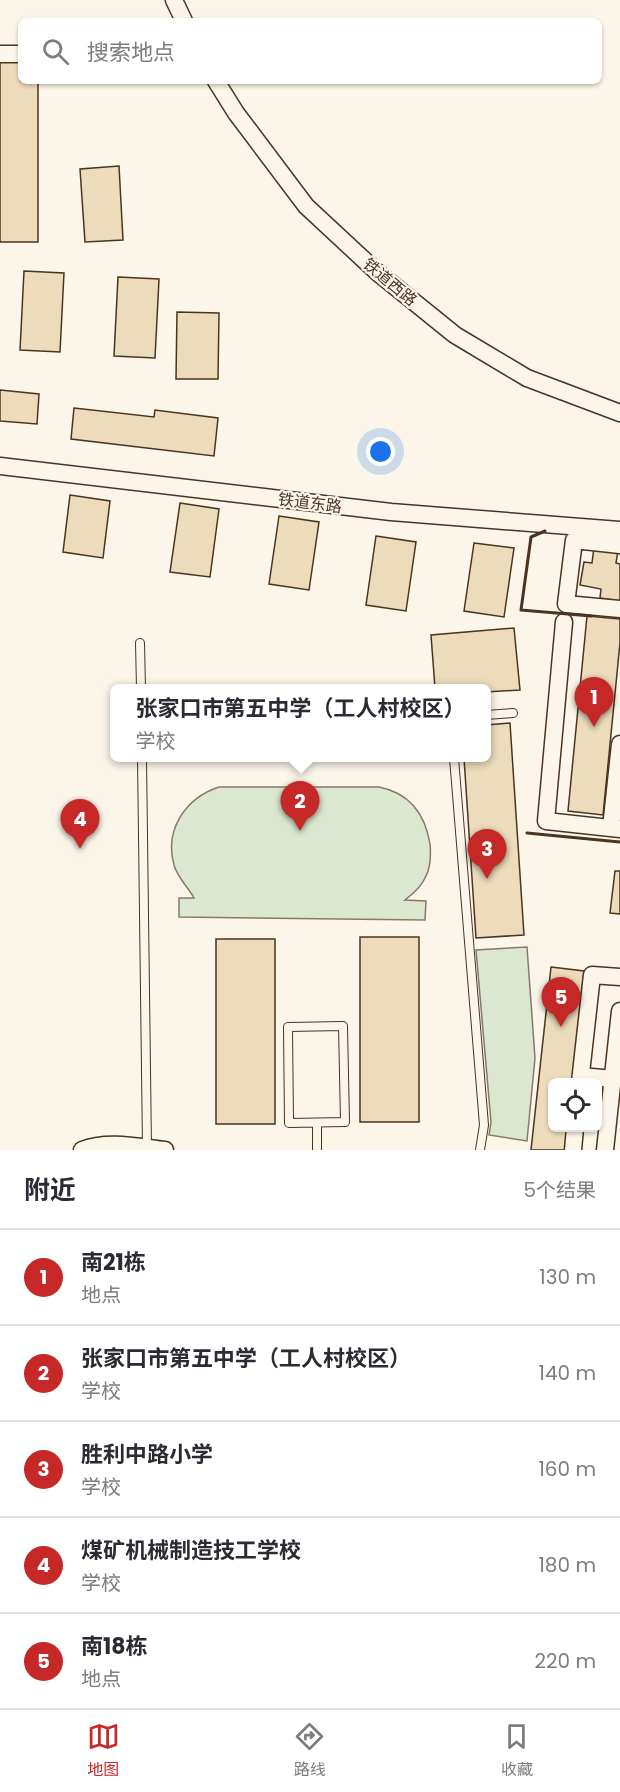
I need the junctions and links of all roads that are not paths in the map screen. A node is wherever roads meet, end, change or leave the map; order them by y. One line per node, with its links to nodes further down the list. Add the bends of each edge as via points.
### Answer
1 (174, 0): 2 (street)
2 (183, 18)
3 (0, 54): 4 (street)
4 (18, 54)
5 (218, 84): 6 (street, 铁道西路, via 306,206 377,272 455,335 527,378)
6 (620, 414)
7 (0, 466): 8 (street, 铁道东路, via 391,512)
8 (620, 530)
9 (620, 545): 10 (street, via 574,540 566,604)
10 (620, 609)
11 (564, 622): 19 (street, via 546,821)
12 (140, 642): 13 (lane)
13 (141, 684)
14 (513, 713): 15 (lane)
15 (491, 715)
16 (620, 744): 19 (street)
17 (142, 762): 27 (lane)
18 (454, 762): 31 (lane, via 484,1125)
19 (616, 828)
20 (620, 977): 22 (street, via 592,975)
21 (620, 1011): 24 (street)
22 (581, 1078)
23 (602, 1078): 24 (street)
24 (613, 1078): 33 (street)
25 (317, 1123): 25 (lane, via 290,1123 288,1027 343,1026 345,1122); 30 (lane)
26 (575, 1132): 32 (street)
27 (147, 1148): 28 (street, via 105,1145); 29 (street)
28 (82, 1150)
29 (165, 1150)
30 (317, 1150)
31 (480, 1150)
32 (573, 1150)
33 (605, 1150)

